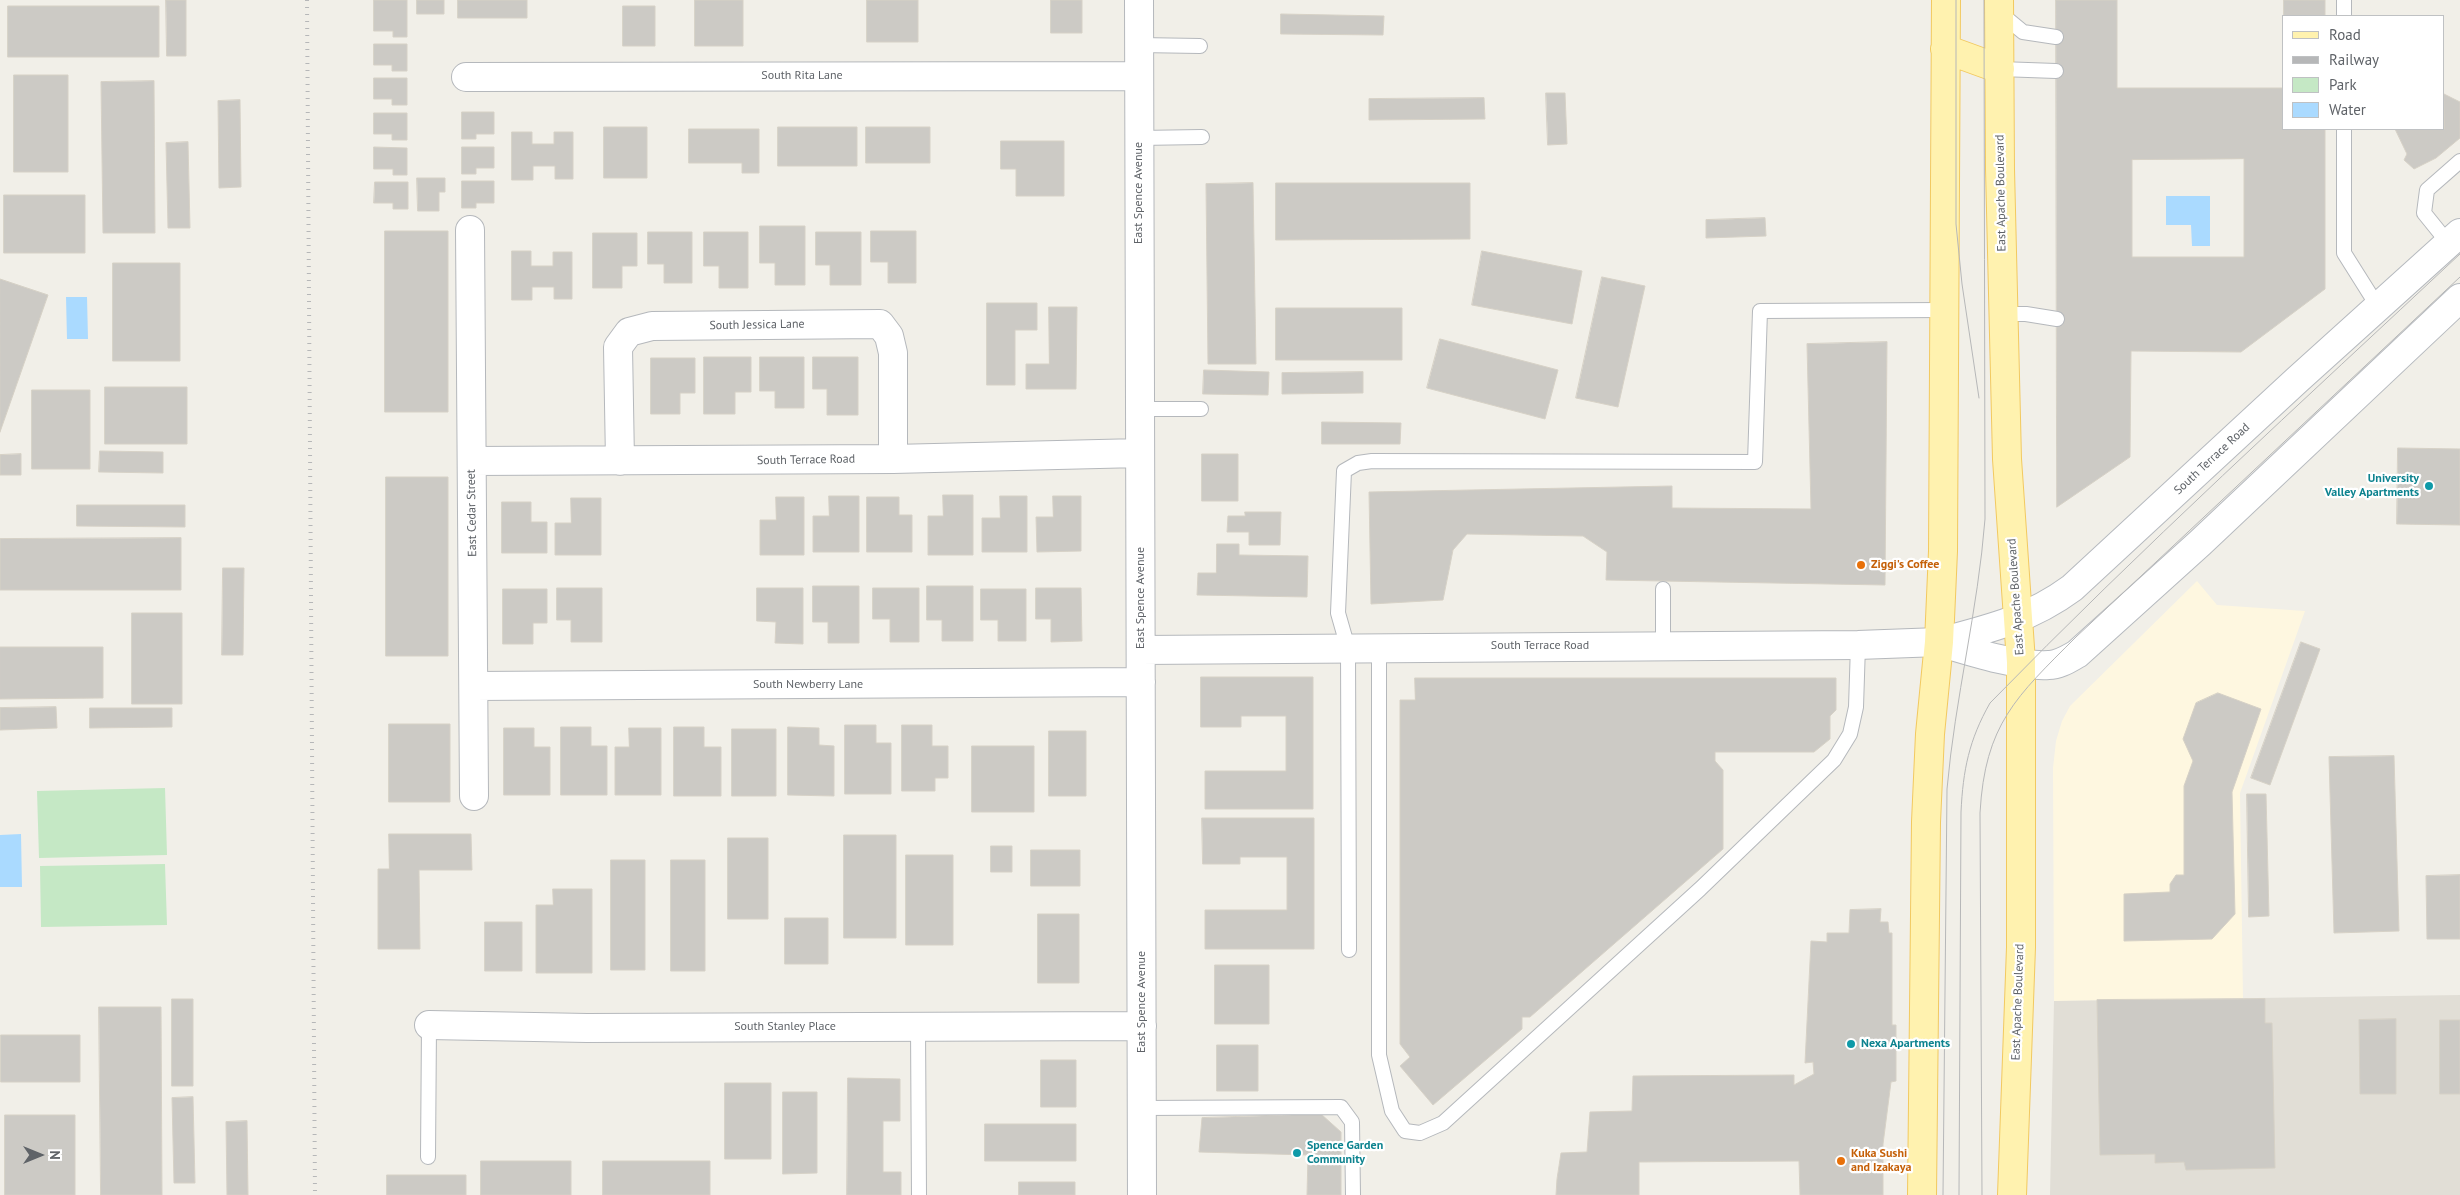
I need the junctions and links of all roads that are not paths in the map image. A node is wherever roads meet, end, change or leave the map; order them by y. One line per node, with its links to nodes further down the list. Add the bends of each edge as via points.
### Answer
1 (1139, 0): 7 (street, East Spence Avenue)
2 (1946, 0): 9 (main road)
3 (2344, 0): 5 (lane)
4 (2000, 7): 6 (lane, via 2023,32); 10 (main road, East Apache Boulevard)
5 (2344, 15)
6 (2056, 37)
7 (1139, 45): 8 (lane); 12 (street, East Spence Avenue)
8 (1200, 46)
9 (1945, 49): 10 (main road); 22 (main road)
10 (2000, 69): 11 (lane); 23 (main road, East Apache Boulevard)
11 (2056, 71)
12 (1139, 76): 13 (street, South Rita Lane); 16 (street, East Spence Avenue)
13 (466, 77)
14 (2344, 130): 21 (lane, via 2344,253)
15 (1202, 137): 16 (lane)
16 (1139, 138): 25 (street, East Spence Avenue)
17 (2460, 161): 19 (lane, via 2427,190 2424,212)
18 (470, 230): 29 (street, East Cedar Street)
19 (2454, 238): 21 (street, South Terrace Road)
20 (2460, 298): 39 (street, South Terrace Road, via 2077,654 2047,666)
21 (2378, 307): 32 (street, South Terrace Road, via 2072,588 2047,606)
22 (1944, 310): 33 (main road, via 1943,551); 36 (lane, via 1760,311 1755,462 1358,463 1344,471 1338,613)
23 (2004, 314): 24 (lane); 32 (main road, East Apache Boulevard, via 2011,548)
24 (2057, 319)
25 (1140, 409): 26 (lane); 27 (street, East Spence Avenue)
26 (1201, 409)
27 (1140, 453): 28 (street, South Terrace Road); 38 (street, East Spence Avenue)
28 (893, 459): 30 (street, South Terrace Road); 30 (street, South Jessica Lane, via 893,352 889,336 880,324 652,326 628,332 618,347)
29 (472, 461): 30 (street, South Terrace Road); 41 (street, East Cedar Street)
30 (620, 461)
31 (1663, 589): 34 (lane)
32 (2018, 619): 33 (street, South Terrace Road); 39 (main road, East Apache Boulevard)
33 (1939, 642): 35 (street, South Terrace Road); 39 (street, South Terrace Road); 52 (main road, via 1926,822)
34 (1663, 645): 35 (street, South Terrace Road); 37 (street, South Terrace Road)
35 (1858, 645): 37 (lane, via 1854,716 1850,734 1834,760 1693,895 1443,1123 1420,1133 1405,1131 1392,1111 1379,1056)
36 (1348, 648): 37 (street, South Terrace Road); 38 (street, South Terrace Road); 43 (lane)
37 (1379, 648)
38 (1141, 650): 40 (street, East Spence Avenue)
39 (2021, 662): 53 (main road, East Apache Boulevard, via 2021,948)
40 (1141, 682): 41 (street, South Newberry Lane); 46 (street, East Spence Avenue)
41 (474, 686): 42 (street, East Cedar Street)
42 (474, 796)
43 (1349, 950)
44 (429, 1025): 45 (street, South Stanley Place, via 587,1028); 48 (lane)
45 (918, 1026): 46 (street, South Stanley Place); 49 (lane)
46 (1142, 1026): 47 (street, East Spence Avenue)
47 (1142, 1108): 50 (street, East Spence Avenue); 51 (lane, via 1341,1107 1352,1122)
48 (428, 1156)
49 (919, 1195)
50 (1142, 1195)
51 (1353, 1195)
52 (1922, 1195)
53 (2012, 1195)

